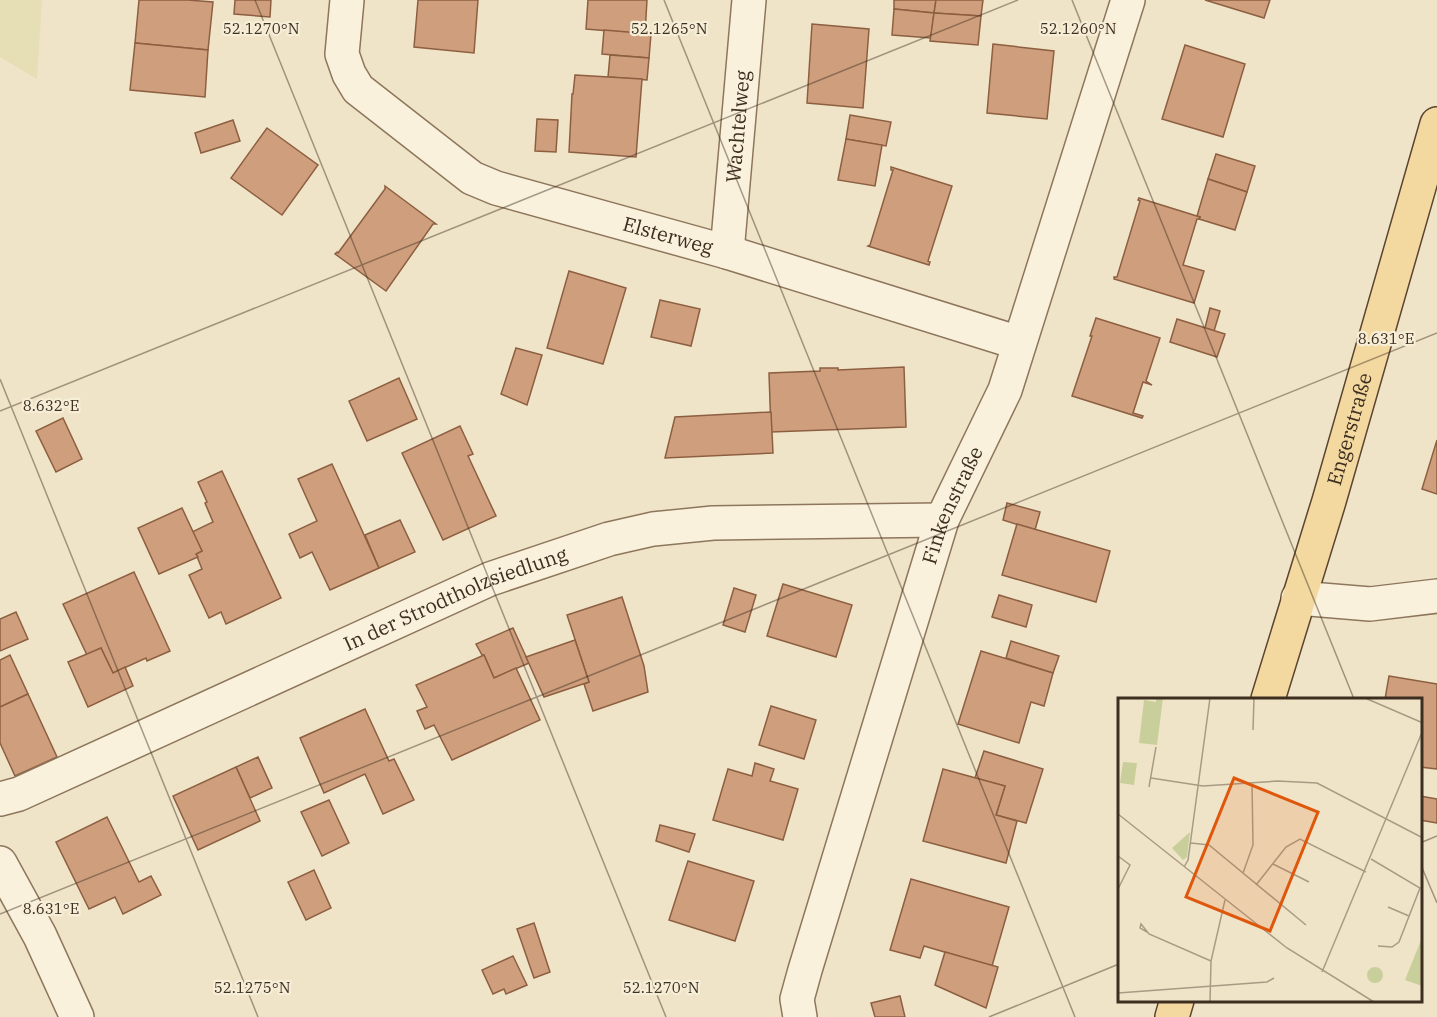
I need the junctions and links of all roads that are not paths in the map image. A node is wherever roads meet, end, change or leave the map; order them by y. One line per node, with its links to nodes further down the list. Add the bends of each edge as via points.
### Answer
1 (347, 0): 5 (street, Elsterweg, via 342,54 358,89 472,178)
2 (749, 0): 5 (street, Wachtelweg)
3 (1128, 0): 6 (street, Finkenstraße)
4 (1437, 124): 9 (main road, Engerstraße)
5 (727, 252): 6 (street, Elsterweg)
6 (1019, 343): 7 (street, Finkenstraße, via 1005,390)
7 (942, 520): 11 (street, In der Strodtholzsiedlung, via 713,523 653,529 609,539 490,579 19,794); 15 (street, Finkenstraße, via 805,970 797,999)
8 (1437, 596): 9 (street, via 1370,604)
9 (1298, 598): 10 (main road, Engerstraße)
10 (1268, 698)
11 (0, 799)
12 (0, 863): 14 (street, via 40,936)
13 (1176, 1002): 16 (main road)
14 (77, 1017)
15 (800, 1017)
16 (1172, 1017)

